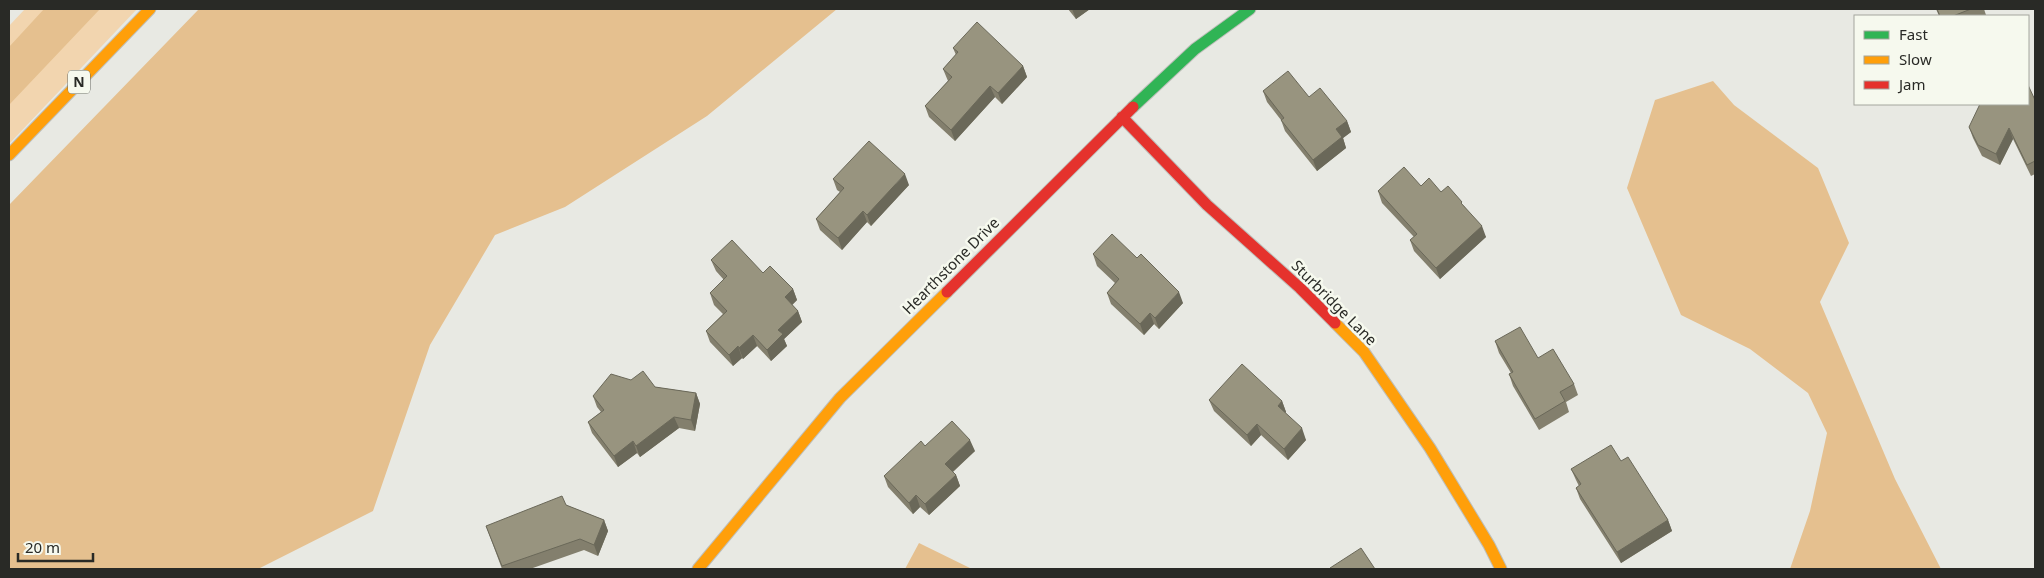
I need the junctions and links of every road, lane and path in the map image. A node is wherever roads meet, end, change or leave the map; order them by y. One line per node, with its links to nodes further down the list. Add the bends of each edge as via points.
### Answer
1 (150, 9): 4 (main road, N)
2 (1250, 9): 3 (main road, Hearthstone Drive, via 1195,49)
3 (1122, 117): 5 (main road, Hearthstone Drive, via 840,398); 6 (main road, Sturbridge Lane, via 1208,205 1300,288 1364,352 1430,448)
4 (9, 155)
5 (698, 569)
6 (1501, 569)

